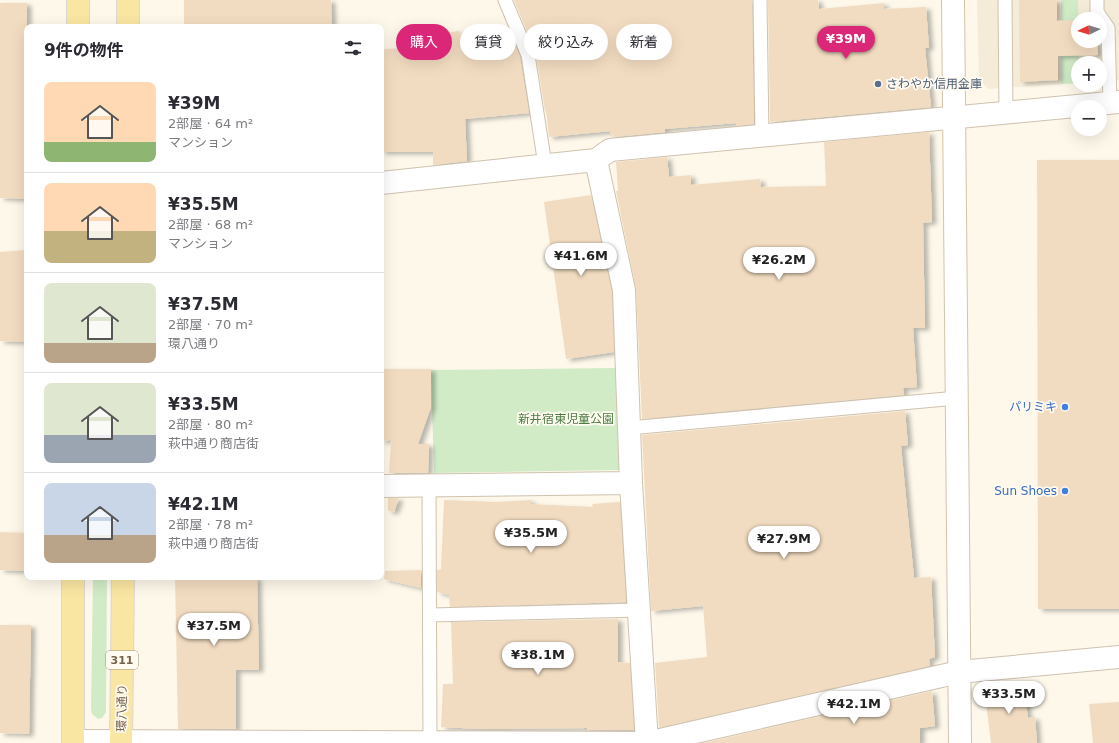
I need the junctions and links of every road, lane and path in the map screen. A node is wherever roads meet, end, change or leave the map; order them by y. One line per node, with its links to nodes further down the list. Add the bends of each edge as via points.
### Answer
1 (78, 0): 8 (main road)
2 (128, 0): 9 (main road)
3 (506, 0): 15 (lane, via 528,55)
4 (760, 0): 13 (lane)
5 (953, 0): 12 (street)
6 (1005, 0): 11 (lane)
7 (1097, 0): 10 (lane, via 1097,12 1108,28)
8 (78, 24)
9 (128, 24)
10 (1115, 102): 11 (street)
11 (1006, 113): 12 (street)
12 (954, 118): 13 (street); 17 (street)
13 (762, 136): 14 (street, via 610,150)
14 (596, 160): 15 (street); 18 (street, via 624,290)
15 (545, 165): 16 (street)
16 (384, 183)
17 (957, 398): 18 (lane); 27 (street)
18 (629, 428): 19 (street)
19 (631, 483): 21 (street); 24 (street)
20 (384, 486): 21 (street)
21 (429, 486): 25 (lane)
22 (73, 580): 28 (main road)
23 (123, 580): 29 (main road, 環八通り / 311)
24 (639, 610): 25 (lane); 31 (street)
25 (430, 615): 30 (lane)
26 (1119, 657): 27 (street)
27 (959, 672): 31 (street); 32 (street)
28 (73, 742): 29 (street)
29 (121, 742): 30 (street)
30 (430, 742): 31 (street)
31 (647, 743)
32 (960, 743)

